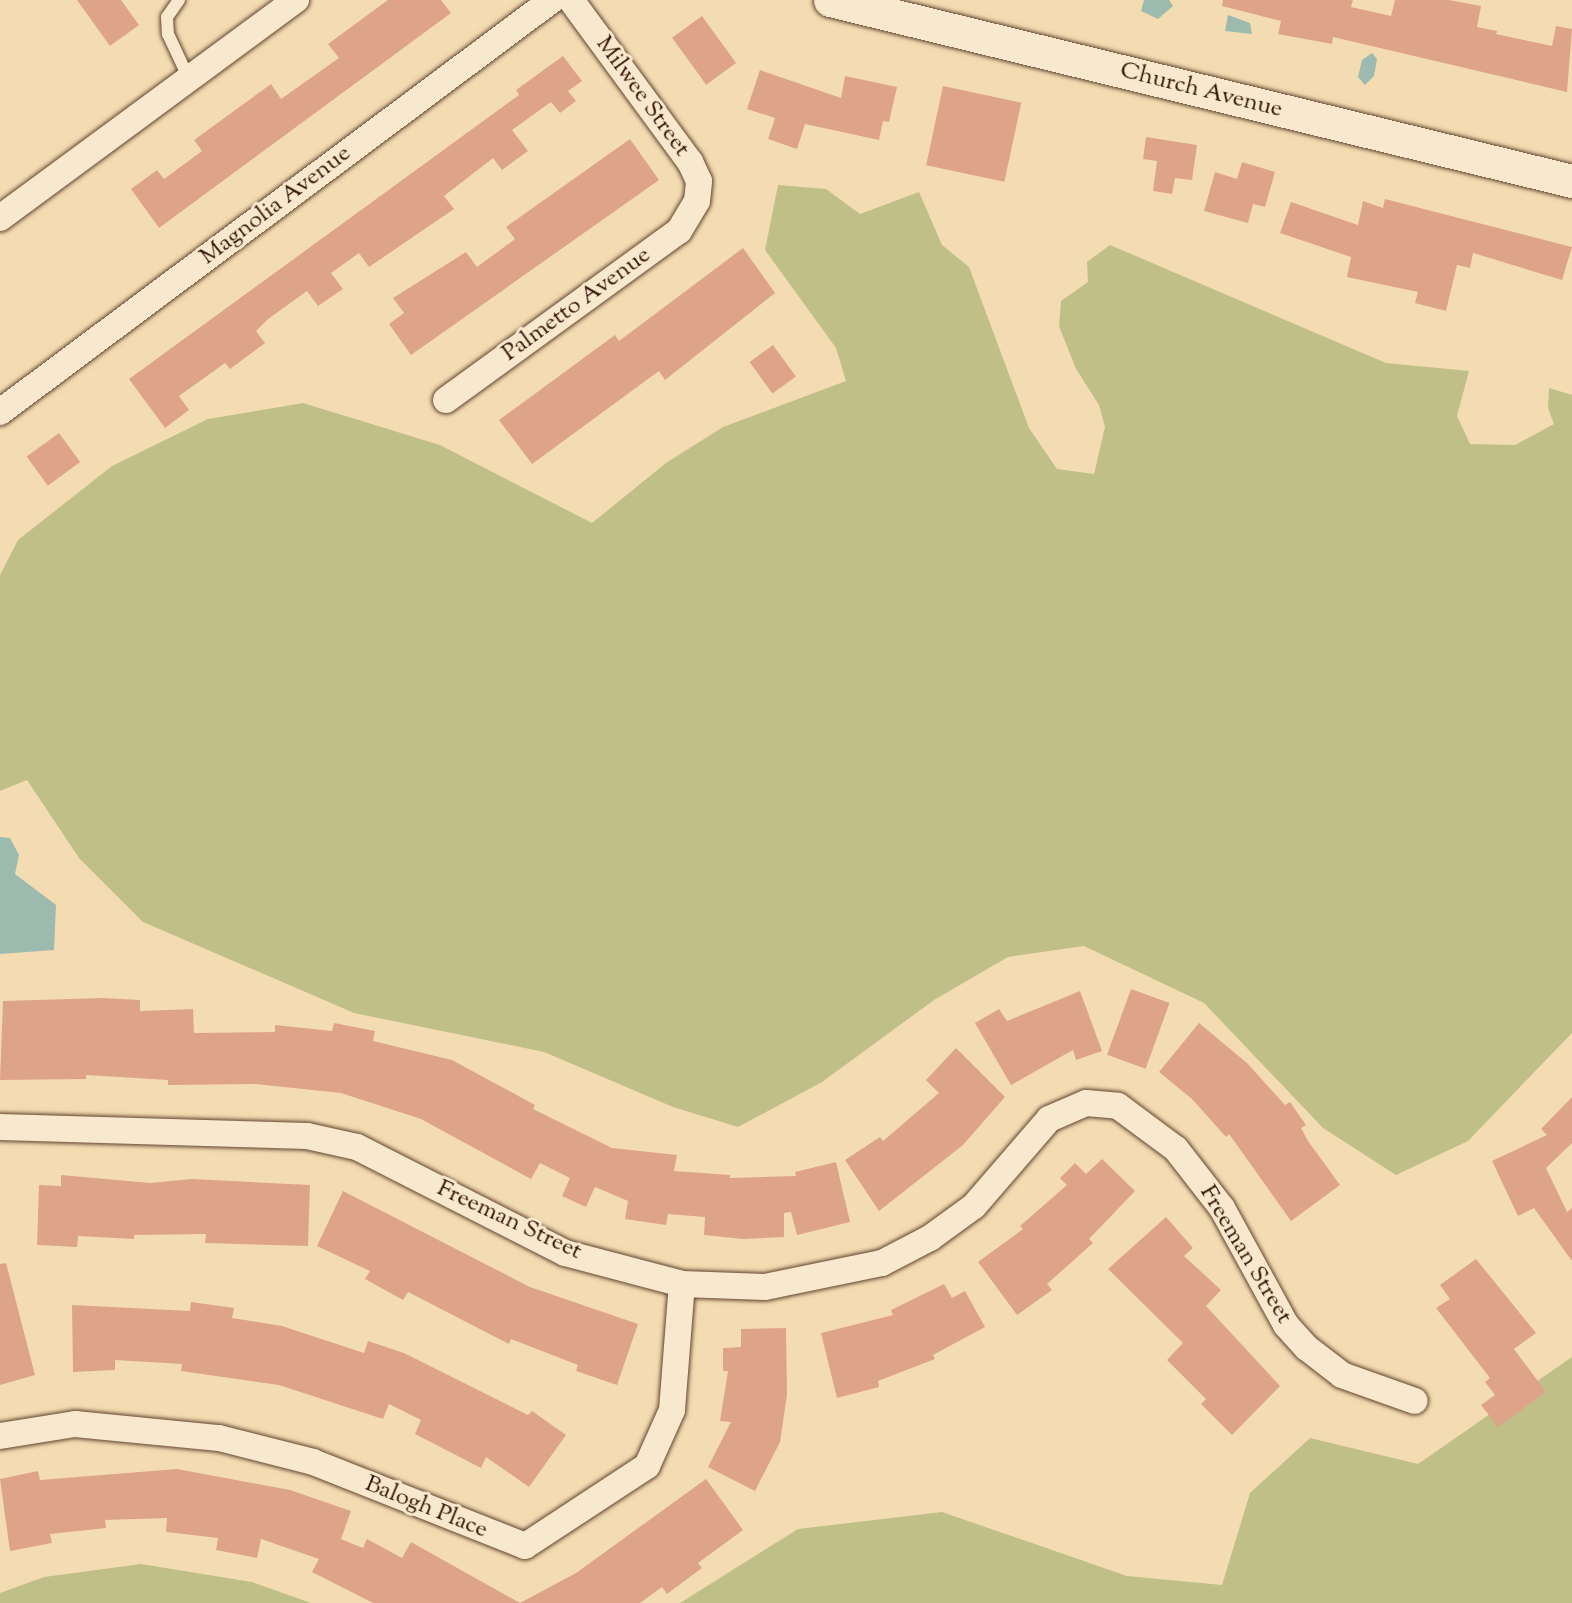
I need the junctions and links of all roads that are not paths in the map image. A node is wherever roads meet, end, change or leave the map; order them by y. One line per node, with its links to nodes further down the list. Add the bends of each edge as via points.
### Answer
1 (179, 0): 6 (lane, via 167,16 168,34)
2 (296, 0): 6 (street)
3 (552, 0): 11 (street, Magnolia Avenue)
4 (571, 0): 8 (street, Milwee Street, via 690,162 699,181)
5 (830, 0): 7 (street, Church Avenue)
6 (188, 79): 9 (street)
7 (1572, 181)
8 (697, 201): 10 (street, Palmetto Avenue, via 679,231)
9 (0, 218)
10 (446, 400)
11 (0, 412)
12 (0, 1126): 13 (street, Freeman Street, via 307,1136 357,1147 565,1253)
13 (682, 1284): 14 (street, Freeman Street, via 765,1287 882,1263 930,1238 974,1206 1049,1119 1086,1103 1118,1106 1184,1159 1222,1208 1286,1325 1307,1348 1342,1375); 15 (street, Balogh Place, via 671,1410 647,1466 525,1546 313,1462 219,1438 75,1424)
14 (1415, 1401)
15 (0, 1436)

